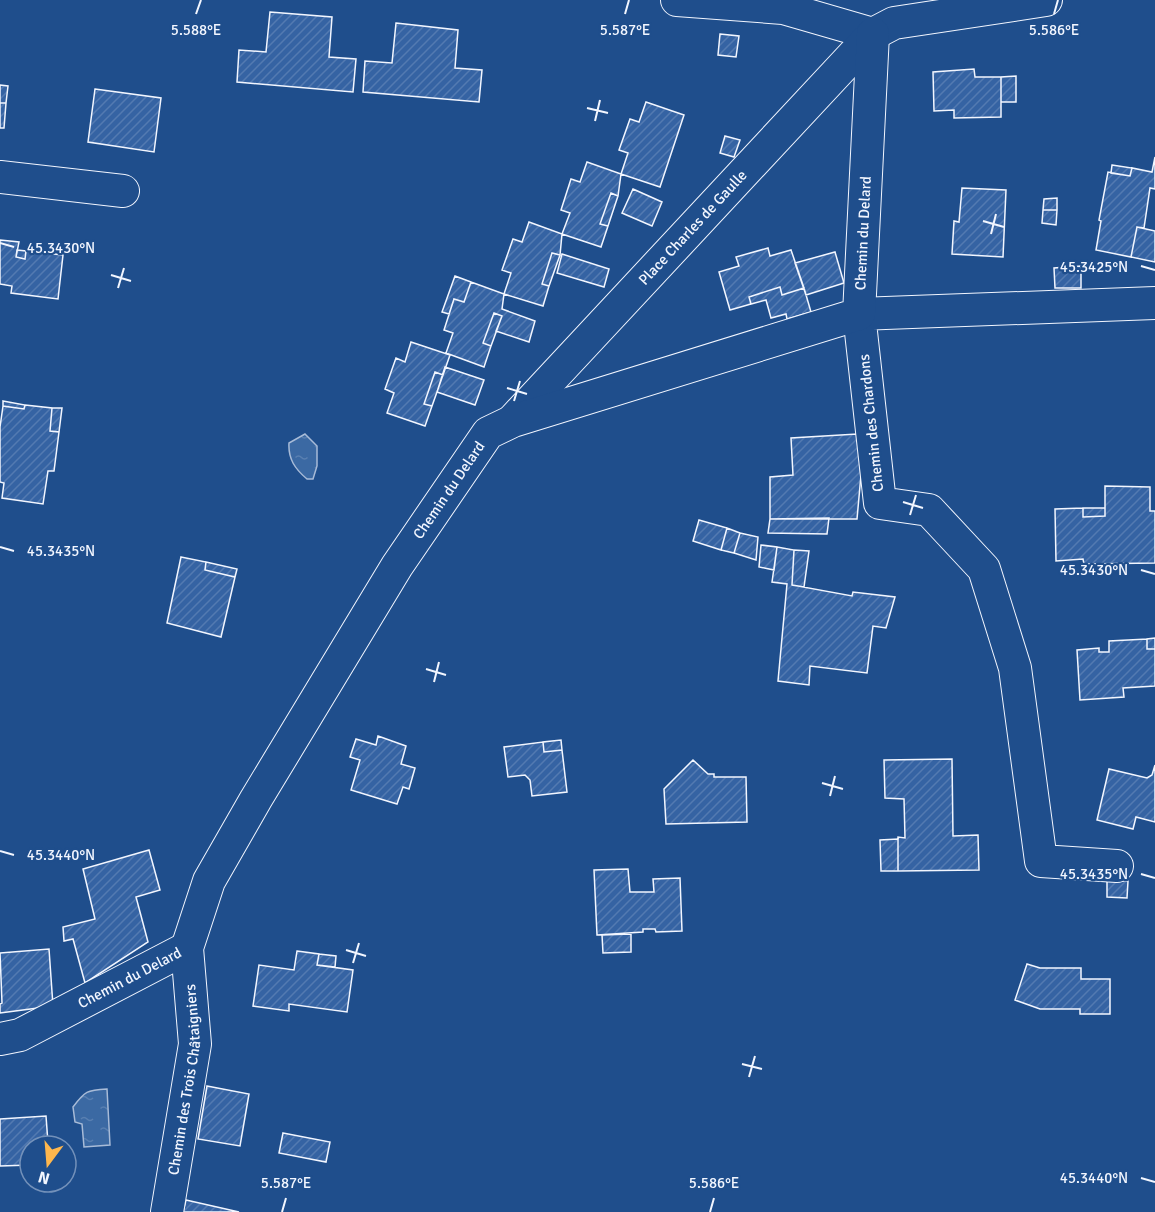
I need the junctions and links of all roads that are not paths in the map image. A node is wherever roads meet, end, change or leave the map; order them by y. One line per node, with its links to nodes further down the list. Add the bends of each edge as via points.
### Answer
1 (677, 0): 3 (street, via 783,8)
2 (1046, 0): 3 (street, via 894,23)
3 (873, 34): 7 (street, Chemin du Delard); 8 (street, Place Charles de Gaulle)
4 (0, 177): 5 (street)
5 (123, 191)
6 (1155, 303): 7 (street)
7 (859, 314): 8 (street, Chemin du Delard); 9 (street, Chemin des Chardons, via 880,503 929,510 984,569 1015,668 1041,861)
8 (513, 421): 10 (street, Chemin du Delard, via 488,433 397,566 212,876)
9 (1117, 866)
10 (187, 948): 11 (street, Chemin du Delard, via 20,1035); 12 (street, Chemin des Trois Châtaigniers, via 195,1044)
11 (0, 1039)
12 (167, 1212)

